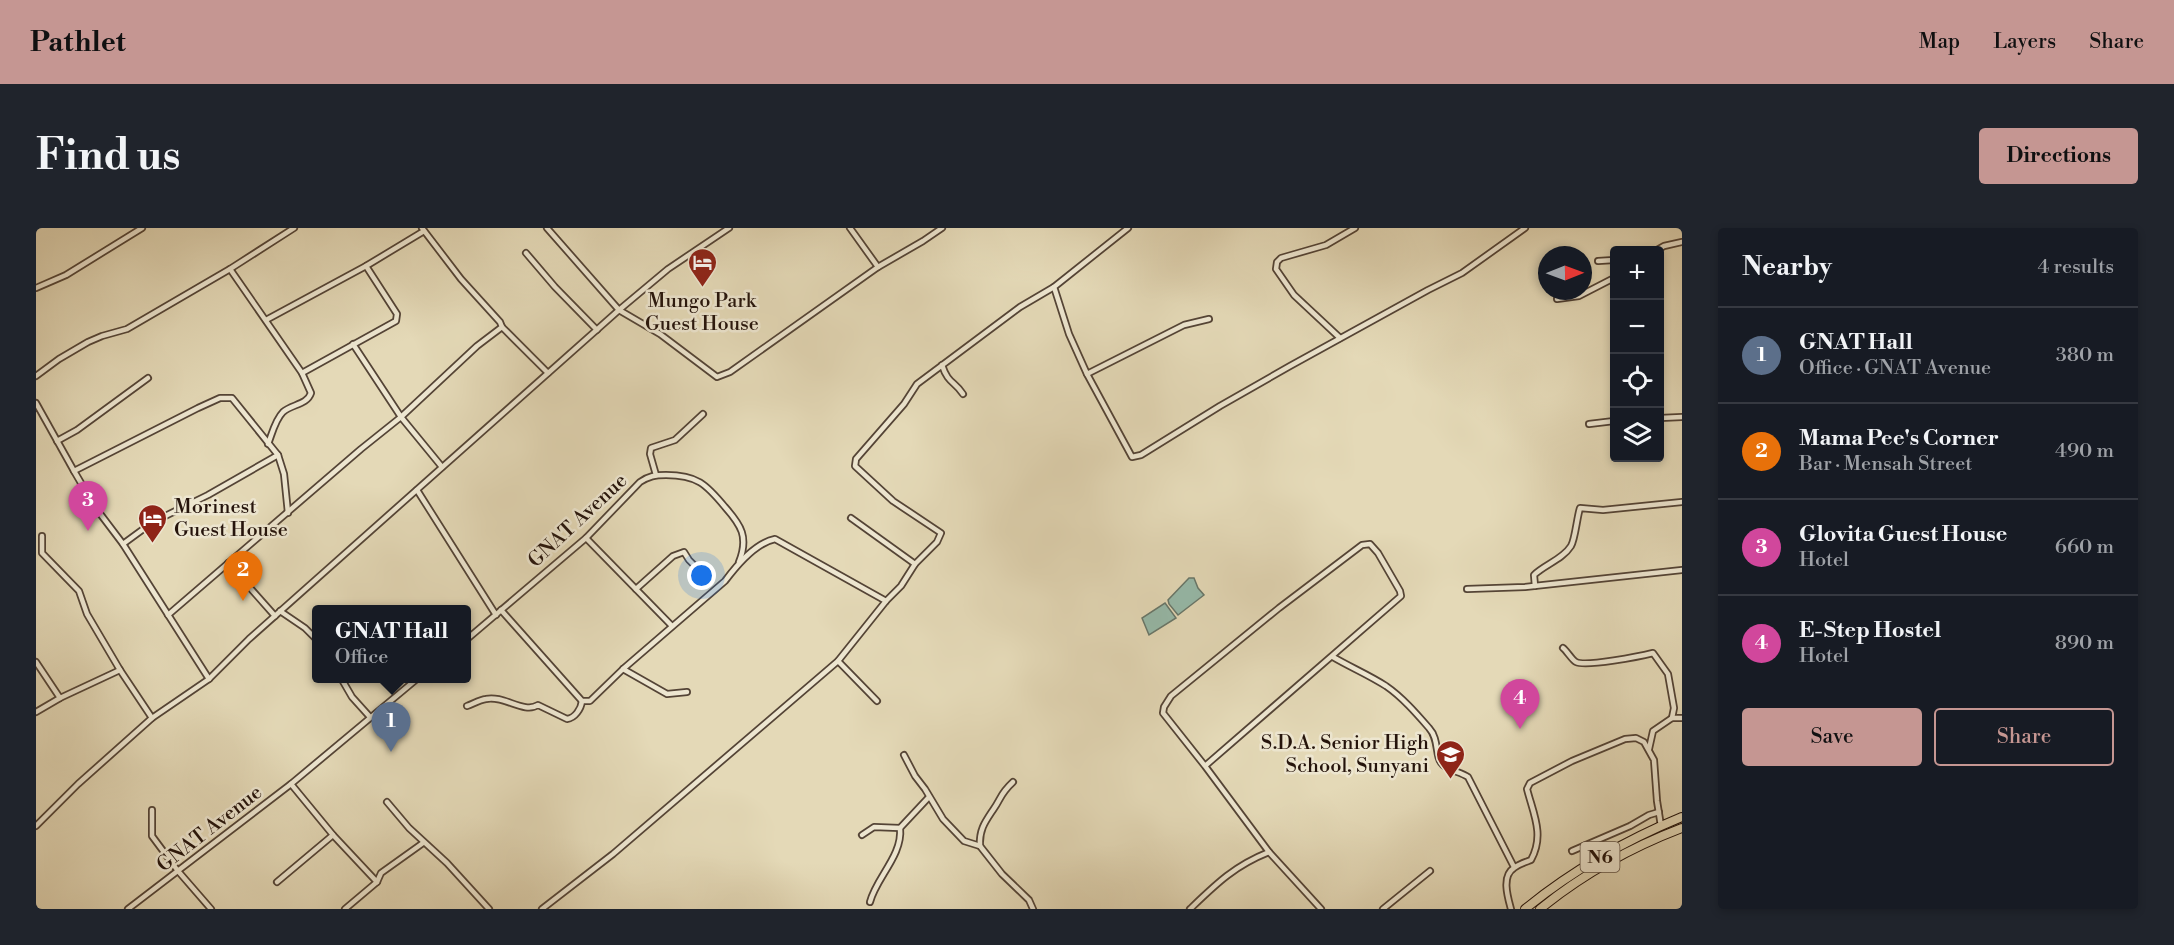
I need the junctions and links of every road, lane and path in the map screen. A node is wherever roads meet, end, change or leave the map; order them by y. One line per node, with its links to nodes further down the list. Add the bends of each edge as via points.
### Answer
1 (142, 228): 21 (street, via 66,275)
2 (547, 228): 23 (street)
3 (729, 228): 23 (street, via 668,269)
4 (850, 228): 17 (street)
5 (942, 228): 17 (street)
6 (1128, 228): 20 (street)
7 (1355, 228): 28 (street, via 1326,245 1281,258 1276,265 1294,295)
8 (1525, 228): 28 (street, via 1462,273)
9 (290, 229): 18 (street)
10 (423, 229): 16 (street); 26 (street)
11 (1682, 242): 12 (street)
12 (1664, 246)
13 (526, 253): 27 (street)
14 (1610, 260): 15 (street)
15 (1599, 261)
16 (366, 266): 25 (street); 29 (street, via 398,318)
17 (878, 267): 23 (street, via 730,372 717,377)
18 (230, 269): 25 (street); 34 (street, via 127,329 88,342)
19 (1610, 280): 22 (street)
20 (1054, 286): 30 (street); 33 (street)
21 (36, 288)
22 (1592, 290)
23 (620, 310): 27 (street)
24 (1209, 319): 33 (street, via 1184,326)
25 (266, 320): 31 (street)
26 (502, 327): 32 (street); 39 (street)
27 (597, 330): 32 (street)
28 (1340, 338): 33 (street, via 1132,457)
29 (353, 344): 31 (street); 39 (street)
30 (942, 365): 36 (street, via 946,378); 59 (street, via 916,384 855,462 893,501 941,533)
31 (302, 373): 45 (street, via 311,396 280,415)
32 (548, 373): 47 (street)
33 (1087, 374)
34 (36, 376)
35 (148, 378): 44 (street)
36 (963, 394)
37 (36, 403): 44 (street)
38 (704, 414): 49 (street, via 675,440 651,448)
39 (401, 417): 47 (street); 52 (street)
40 (1682, 417): 41 (street)
41 (1664, 418)
42 (1610, 421): 43 (street)
43 (1589, 424)
44 (57, 441): 48 (street)
45 (268, 444): 46 (street); 48 (street, via 232,398 220,398)
46 (278, 455): 52 (street); 56 (street, via 153,522)
47 (442, 467): 50 (street)
48 (74, 471): 56 (street, via 94,507)
49 (656, 475): 55 (street, GNAT Avenue, via 640,482); 58 (street, GNAT Avenue, via 682,475 709,488 740,525 744,549)
50 (417, 490): 67 (street); 69 (street)
51 (1682, 502): 62 (street, via 1603,510 1580,508 1572,545 1538,570 1534,575)
52 (288, 513): 57 (street)
53 (851, 518): 59 (street)
54 (42, 536): 79 (street, via 42,553 79,591 87,614)
55 (586, 538): 63 (street); 66 (street, GNAT Avenue)
56 (123, 544): 68 (street)
57 (228, 563): 68 (street); 70 (street)
58 (738, 564): 65 (street, via 775,539); 71 (street, via 725,581)
59 (915, 564): 65 (street)
60 (1682, 570): 62 (street)
61 (702, 573): 63 (street, via 684,552 673,556)
62 (1535, 586): 64 (street)
63 (636, 589): 71 (street)
64 (1467, 589)
65 (886, 601): 76 (street)
66 (501, 610): 69 (street, GNAT Avenue); 85 (street)
67 (280, 611): 70 (street); 72 (street)
68 (168, 615): 80 (street)
69 (496, 615): 73 (street, GNAT Avenue)
70 (275, 616): 80 (street)
71 (672, 626): 78 (street)
72 (312, 635)
73 (471, 636)
74 (1563, 648): 91 (street, via 1579,663 1653,653 1668,674)
75 (1333, 657): 95 (street); 95 (street, via 1401,596 1370,544 1362,545 1279,608 1171,696 1163,712); 113 (street, via 1386,686 1431,730 1439,760 1444,767 1468,777)
76 (838, 661): 86 (street); 123 (street, via 613,854)
77 (36, 662): 84 (street)
78 (623, 669): 83 (street, via 667,694); 85 (street, via 590,701)
79 (120, 670): 84 (street); 90 (street)
80 (209, 679): 90 (street)
81 (344, 683): 89 (street)
82 (412, 683): 89 (street, GNAT Avenue)
83 (687, 692)
84 (60, 698): 88 (street)
85 (582, 701): 87 (street, via 577,713 567,719 538,705 522,707 499,699)
86 (877, 702)
87 (467, 706)
88 (36, 712)
89 (370, 717): 97 (street, GNAT Avenue)
90 (152, 718): 103 (street)
91 (1672, 718): 92 (street); 93 (street, via 1653,731)
92 (1682, 718)
93 (1649, 749): 101 (street, via 1654,760); 113 (street, via 1636,738 1625,739 1530,783 1527,789 1537,822 1538,844 1532,860)
94 (904, 755): 98 (street)
95 (1205, 766): 111 (street)
96 (1012, 782): 110 (street, via 984,823 979,834)
97 (291, 784): 107 (street); 114 (street, GNAT Avenue)
98 (929, 797): 105 (street); 110 (street, via 957,835)
99 (387, 802): 109 (street)
100 (152, 810): 114 (street, via 152,836)
101 (1659, 812): 104 (street); 112 (street)
102 (1682, 817): 104 (main road, N6)
103 (36, 826)
104 (1661, 826): 129 (main road, N6, via 1578,871)
105 (900, 828): 108 (street, via 874,827); 118 (street, via 896,849)
106 (1682, 828): 130 (main road, N6, via 1619,857)
107 (333, 835): 116 (street); 117 (street)
108 (862, 835)
109 (423, 843): 117 (street, via 381,873); 122 (street)
110 (980, 846): 124 (street)
111 (1269, 852): 125 (street, via 1228,873); 126 (street)
112 (1572, 852)
113 (1514, 867): 128 (street, via 1509,872 1506,890)
114 (178, 871): 119 (street, GNAT Avenue); 120 (street)
115 (1430, 871): 127 (street)
116 (278, 882)
117 (377, 882): 121 (street)
118 (870, 903)
119 (128, 909)
120 (211, 909)
121 (345, 909)
122 (489, 909)
123 (542, 909)
124 (1033, 909)
125 (1190, 909)
126 (1321, 909)
127 (1383, 909)
128 (1511, 909)
129 (1526, 909)
130 (1540, 909)

